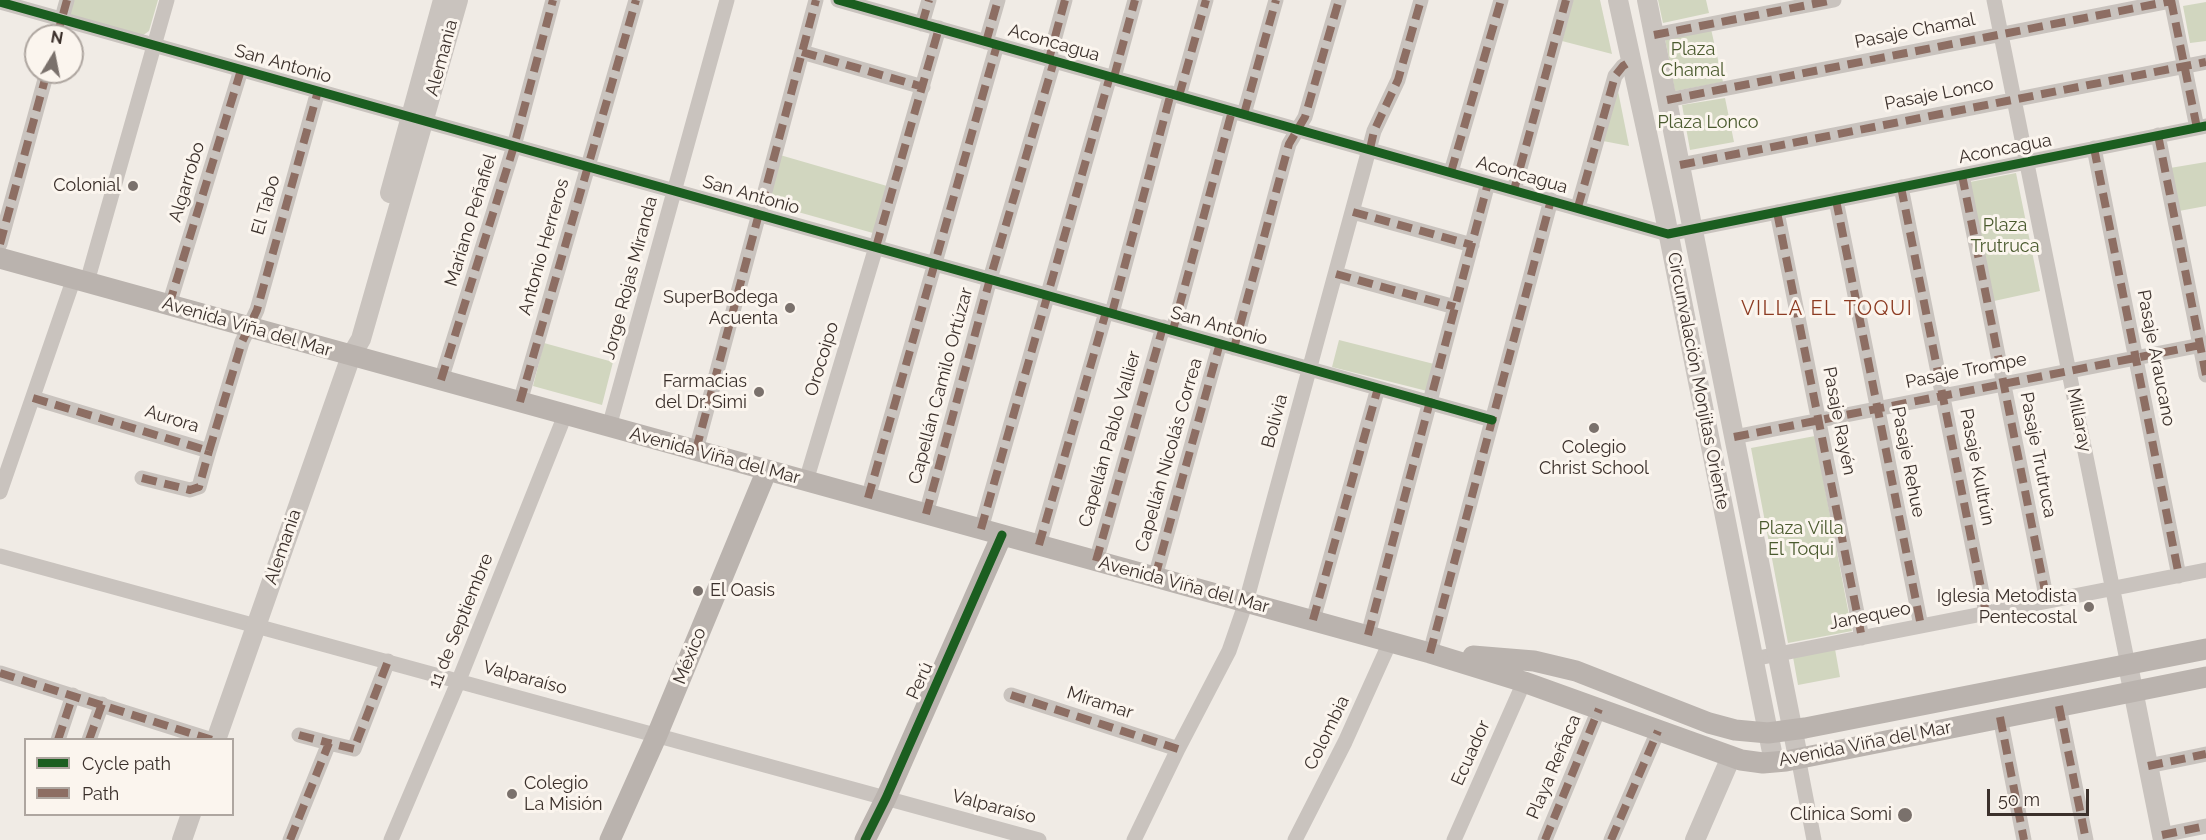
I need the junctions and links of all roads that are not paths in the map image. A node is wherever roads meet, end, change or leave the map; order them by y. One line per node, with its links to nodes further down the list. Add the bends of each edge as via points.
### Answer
1 (67, 0): 26 (street)
2 (167, 0): 33 (street)
3 (443, 0): 48 (street, Alemania)
4 (458, 0): 48 (street, Alemania)
5 (553, 0): 52 (street, Mariano Peñafiel)
6 (636, 0): 57 (street, Antonio Herreros)
7 (727, 0): 63 (street, Jorge Rojas Miranda)
8 (816, 0): 34 (street)
9 (928, 0): 28 (street)
10 (998, 0): 32 (street)
11 (1065, 0): 35 (street, Capellán Camilo Ortúzar)
12 (1135, 0): 40 (street)
13 (1206, 0): 44 (street)
14 (1276, 0): 47 (street, Capellán Pablo Vallier)
15 (1339, 0): 50 (street, Capellán Nicolás Correa, via 1305,117)
16 (1421, 0): 54 (street, Bolivia, via 1398,80 1374,131)
17 (1502, 0): 58 (street)
18 (1566, 0): 62 (street)
19 (1618, 0): 36 (street, Circunvalación Monjitas Oriente)
20 (1647, 0): 31 (street, Circunvalación Monjitas Oriente)
21 (1834, 0): 31 (street)
22 (1994, 0): 30 (street, Millaray)
23 (2171, 0): 30 (street, Pasaje Chamal); 38 (street)
24 (847, 1): 28 (street, Aconcagua)
25 (0, 2): 26 (street, San Antonio)
26 (62, 20): 27 (street); 33 (street, San Antonio)
27 (61, 24)
28 (922, 24): 29 (street, Aconcagua)
29 (939, 28): 32 (street, Aconcagua); 42 (street, Orocoipo)
30 (2002, 34): 45 (street, Millaray); 46 (street, Pasaje Chamal)
31 (1654, 35): 46 (street, Circunvalación Monjitas Oriente)
32 (992, 43): 35 (street, Aconcagua); 76 (street)
33 (154, 45): 39 (street, San Antonio); 79 (street)
34 (802, 52): 42 (street); 69 (street)
35 (1052, 60): 40 (street, Aconcagua); 78 (street, Capellán Camilo Ortúzar)
36 (1631, 61): 66 (street, via 1616,76); 71 (street, Circunvalación Monjitas Oriente)
37 (2206, 62): 38 (street, Pasaje Lonco)
38 (2184, 66): 45 (street, Pasaje Lonco); 49 (street)
39 (241, 70): 43 (street, San Antonio); 81 (street, Algarrobo)
40 (1112, 77): 44 (street, Aconcagua); 80 (street)
41 (44, 84): 72 (street)
42 (923, 87): 74 (street, Orocoipo)
43 (318, 91): 48 (street, San Antonio); 84 (street, El Tabo)
44 (1175, 94): 47 (street, Aconcagua); 83 (street)
45 (2015, 99): 55 (street, Millaray); 56 (street, Pasaje Lonco)
46 (1667, 100): 56 (street, Circunvalación Monjitas Oriente)
47 (1238, 112): 50 (street, Aconcagua); 85 (street, Capellán Pablo Vallier)
48 (418, 119): 52 (street, San Antonio); 88 (street, Alemania, via 361,339)
49 (2201, 127): 51 (street, Aconcagua)
50 (1297, 129): 54 (street, Aconcagua); 87 (street, Capellán Nicolás Correa, via 1289,144)
51 (2158, 135): 53 (street, Aconcagua); 86 (street)
52 (514, 146): 57 (street, San Antonio); 93 (street, Mariano Peñafiel)
53 (2094, 148): 55 (street, Aconcagua); 89 (street, Pasaje Araucano)
54 (1370, 149): 58 (street, Aconcagua); 67 (street, Bolivia)
55 (2028, 162): 59 (street, Aconcagua); 91 (street, Millaray)
56 (1680, 165): 70 (street, Circunvalación Monjitas Oriente)
57 (588, 167): 63 (street, San Antonio); 98 (street, Antonio Herreros)
58 (1451, 172): 60 (street, Aconcagua)
59 (1962, 175): 61 (street, Aconcagua); 94 (street, Pasaje Trutruca)
60 (1488, 183): 62 (street, Aconcagua); 73 (street)
61 (1901, 187): 65 (street, Aconcagua); 96 (street, Pasaje Kultrún)
62 (1514, 190): 64 (street, Aconcagua)
63 (674, 191): 69 (street, San Antonio); 104 (street, Jorge Rojas Miranda)
64 (1551, 200): 66 (street, Aconcagua); 102 (street)
65 (1836, 200): 68 (street, Aconcagua); 100 (street, Pasaje Rehue)
66 (1578, 207): 71 (street, Aconcagua)
67 (1353, 212): 73 (street); 77 (street, Bolivia)
68 (1777, 212): 70 (street, Aconcagua); 103 (street, Pasaje Rayén)
69 (758, 214): 74 (street, San Antonio); 106 (street)
70 (1693, 229): 71 (street, Aconcagua); 105 (street, Circunvalación Monjitas Oriente)
71 (1668, 234): 135 (street, Circunvalación Monjitas Oriente)
72 (0, 244)
73 (1472, 245): 82 (street)
74 (876, 247): 76 (street, San Antonio); 110 (street, Orocoipo)
75 (0, 258): 79 (main road, Avenida Viña del Mar)
76 (934, 264): 78 (street, San Antonio); 112 (street)
77 (1336, 274): 82 (street); 90 (street, Bolivia)
78 (990, 279): 80 (street, San Antonio); 113 (street, Capellán Camilo Ortúzar)
79 (80, 280): 81 (main road, Avenida Viña del Mar); 97 (street)
80 (1049, 296): 83 (street, San Antonio); 114 (street)
81 (170, 305): 84 (main road, Avenida Viña del Mar)
82 (1455, 307): 99 (street)
83 (1109, 312): 85 (street, San Antonio); 116 (street)
84 (249, 327): 88 (main road, Avenida Viña del Mar); 107 (street, Aurora)
85 (1168, 329): 87 (street, San Antonio); 118 (street, Capellán Pablo Vallier)
86 (2203, 344): 89 (street, Pasaje Trompe); 92 (street)
87 (1227, 346): 90 (street, San Antonio); 121 (street, Capellán Nicolás Correa)
88 (351, 356): 93 (main road, Avenida Viña del Mar); 127 (street, Alemania)
89 (2135, 357): 91 (street, Pasaje Trompe); 120 (street, Pasaje Araucano)
90 (1310, 369): 95 (street, San Antonio); 124 (street, Bolivia)
91 (2069, 370): 94 (street, Pasaje Trompe); 122 (street, Millaray)
92 (2206, 375)
93 (441, 380): 98 (main road, Avenida Viña del Mar)
94 (2004, 384): 96 (street, Pasaje Trompe); 123 (street, Pasaje Trutruca)
95 (1378, 388): 99 (street, San Antonio); 126 (street)
96 (1942, 395): 100 (street, Pasaje Trompe); 125 (street, Pasaje Kultrún)
97 (33, 398): 107 (street, Aurora); 111 (street)
98 (520, 402): 101 (main road, Avenida Viña del Mar)
99 (1431, 403): 102 (street, San Antonio); 129 (street)
100 (1878, 408): 103 (street, Pasaje Trompe); 128 (street, Pasaje Rehue)
101 (565, 415): 104 (main road, Avenida Viña del Mar); 141 (street, 11 de Septiembre)
102 (1492, 420): 133 (street)
103 (1819, 420): 105 (street, Pasaje Trompe); 130 (street, Pasaje Rayén)
104 (609, 427): 106 (main road, Avenida Viña del Mar)
105 (1734, 436): 134 (street, Circunvalación Monjitas Oriente)
106 (696, 450): 108 (main road, Avenida Viña del Mar)
107 (209, 451): 109 (street, via 195,489)
108 (767, 470): 110 (main road, Avenida Viña del Mar); 153 (main road, México)
109 (142, 478)
110 (806, 481): 112 (main road, Avenida Viña del Mar)
111 (0, 492)
112 (868, 498): 113 (main road, Avenida Viña del Mar)
113 (926, 514): 114 (main road, Avenida Viña del Mar)
114 (981, 529): 115 (main road, Avenida Viña del Mar)
115 (1002, 535): 116 (main road, Avenida Viña del Mar); 165 (main road, Perú)
116 (1039, 545): 118 (main road, Avenida Viña del Mar)
117 (0, 556): 127 (street, Valparaíso)
118 (1095, 561): 121 (main road, Avenida Viña del Mar)
119 (2206, 570): 120 (street, Janequeo)
120 (2179, 576): 122 (street, Janequeo)
121 (1155, 577): 124 (main road, Avenida Viña del Mar)
122 (2113, 589): 123 (street, Janequeo); 137 (street, Millaray)
123 (2047, 601): 125 (street, Janequeo)
124 (1246, 602): 126 (main road, Avenida Viña del Mar); 159 (street, Bolivia, via 1229,651)
125 (1986, 614): 128 (street, Janequeo)
126 (1313, 620): 129 (main road, Avenida Viña del Mar)
127 (256, 624): 136 (street, Valparaíso); 157 (street, Alemania)
128 (1921, 626): 130 (street, Janequeo)
129 (1368, 635): 131 (main road, Avenida Viña del Mar)
130 (1862, 638): 134 (street, Janequeo)
131 (1390, 642): 133 (main road, Avenida Viña del Mar); 176 (street, Colombia)
132 (2206, 650): 137 (main road, Avenida Viña del Mar)
133 (1430, 652): 138 (main road, Avenida Viña del Mar)
134 (1777, 654): 135 (street, Janequeo); 149 (street, Circunvalación Monjitas Oriente)
135 (1753, 659): 151 (street, Circunvalación Monjitas Oriente)
136 (388, 661): 141 (street, Valparaíso); 158 (street, via 354,749)
137 (2128, 664): 142 (street, Millaray); 149 (main road, Avenida Viña del Mar)
138 (1524, 671): 147 (main road, Avenida Viña del Mar); 151 (main road, Avenida Viña del Mar, via 1534,661 1576,671 1719,727); 177 (street, Ecuador)
139 (0, 673): 143 (street)
140 (2206, 677): 142 (main road, Avenida Viña del Mar)
141 (459, 680): 153 (street, Valparaíso); 171 (street, 11 de Septiembre)
142 (2133, 692): 146 (main road, Avenida Viña del Mar); 164 (street, Millaray)
143 (73, 695): 145 (street); 154 (street)
144 (1011, 695): 159 (street, Miramar)
145 (102, 704): 155 (street); 156 (street)
146 (2059, 706): 148 (main road, Avenida Viña del Mar); 183 (street)
147 (1599, 709): 150 (main road, Avenida Viña del Mar); 178 (street, Playa Reñaca)
148 (2000, 717): 162 (main road, Avenida Viña del Mar); 182 (street)
149 (1792, 730): 151 (main road, Avenida Viña del Mar); 162 (street, Circunvalación Monjitas Oriente)
150 (1658, 731): 161 (main road, Avenida Viña del Mar); 179 (street)
151 (1768, 733): 163 (street, Circunvalación Monjitas Oriente)
152 (299, 735): 158 (street)
153 (657, 735): 165 (street, Valparaíso); 172 (main road, México)
154 (59, 738)
155 (90, 738)
156 (208, 738)
157 (215, 738)
158 (329, 743): 170 (street)
159 (1178, 749): 175 (street, Bolivia)
160 (2206, 754): 164 (street)
161 (1731, 757): 163 (main road, Avenida Viña del Mar); 180 (street)
162 (1798, 757): 163 (main road, Avenida Viña del Mar); 181 (street, Circunvalación Monjitas Oriente)
163 (1774, 762)
164 (2148, 766): 168 (street, Millaray)
165 (886, 798): 173 (main road, Perú); 174 (street, Valparaíso)
166 (190, 816): 169 (street)
167 (2206, 826): 168 (street)
168 (2162, 837)
169 (182, 840)
170 (290, 840)
171 (391, 840)
172 (610, 840)
173 (866, 840)
174 (1039, 840)
175 (1134, 840)
176 (1295, 840)
177 (1454, 840)
178 (1545, 840)
179 (1611, 840)
180 (1695, 840)
181 (1814, 840)
182 (2024, 840)
183 (2086, 840)

